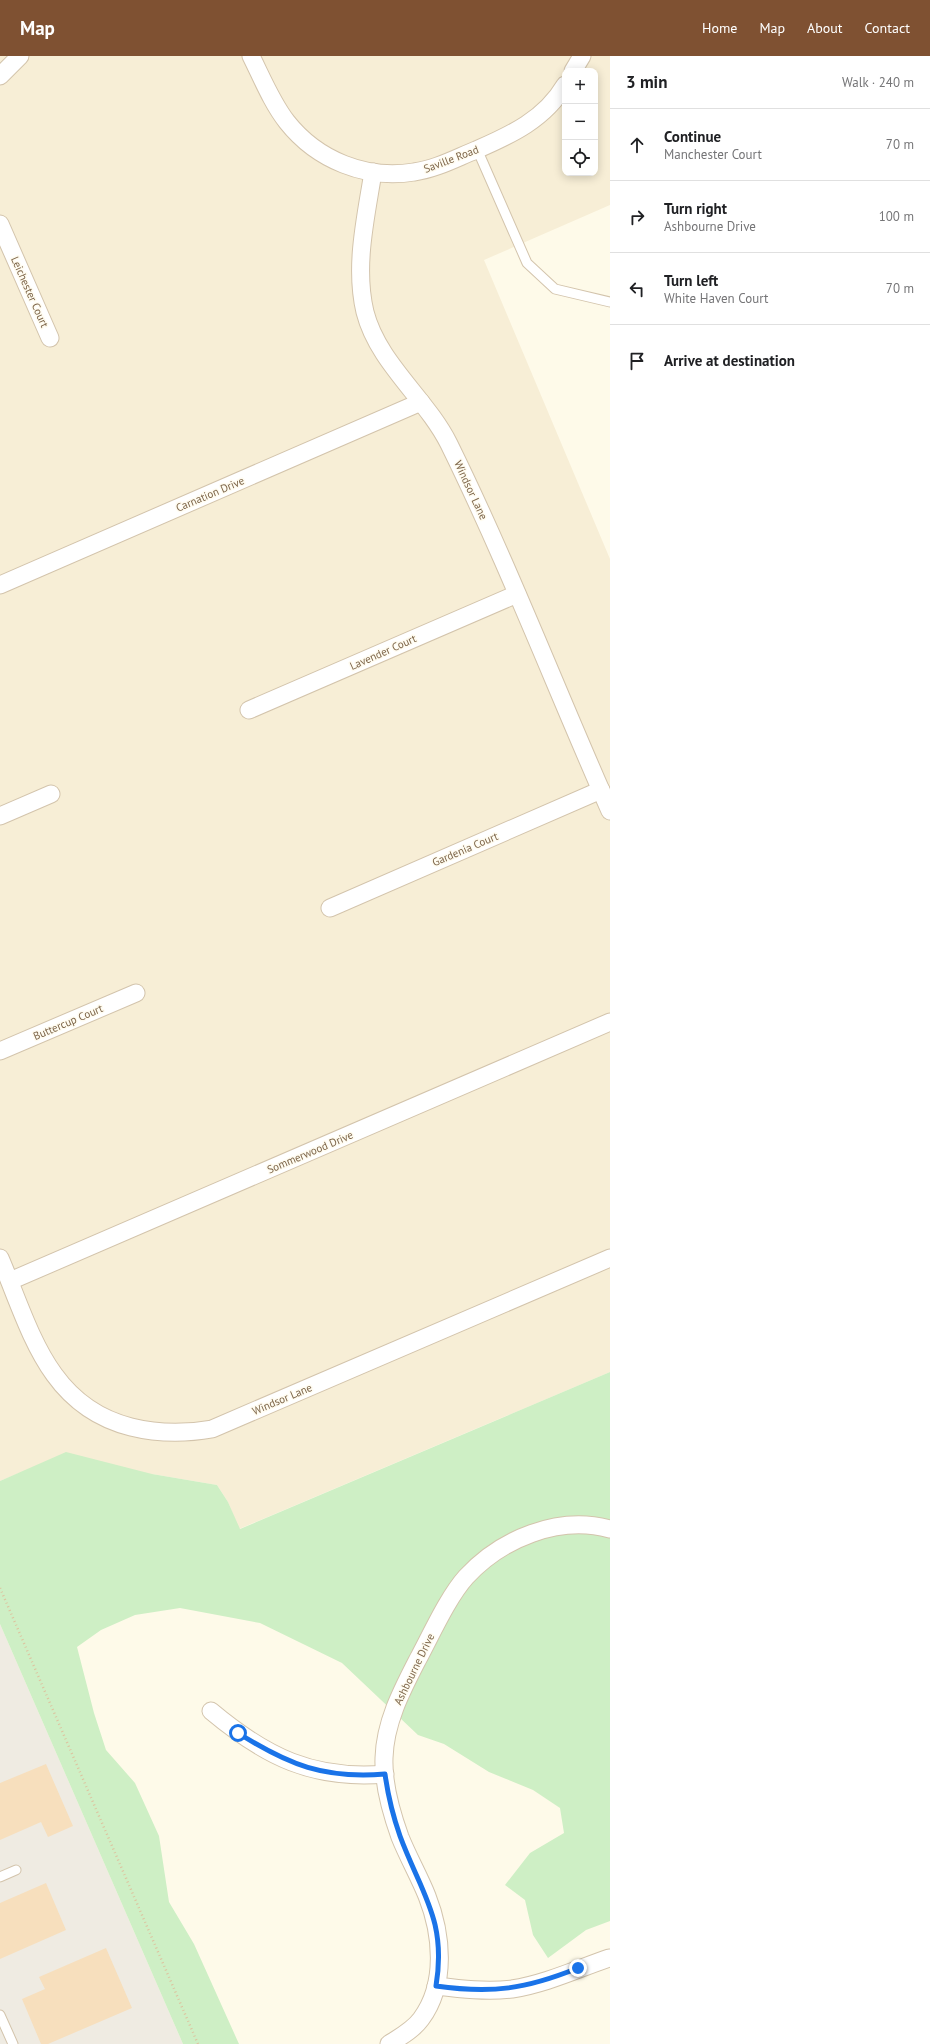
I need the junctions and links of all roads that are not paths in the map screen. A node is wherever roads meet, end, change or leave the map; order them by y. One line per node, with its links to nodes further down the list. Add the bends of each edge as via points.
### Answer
1 (20, 56): 5 (street)
2 (251, 56): 8 (street, Saville Road, via 286,121 299,137 332,161)
3 (582, 56): 4 (street)
4 (575, 68)
5 (0, 76)
6 (562, 89): 7 (street, Saville Road, via 550,105 520,130)
7 (477, 149): 8 (street, Saville Road, via 436,167 414,172); 10 (lane, via 527,263 555,289)
8 (373, 172): 12 (street, Windsor Lane, via 362,240 361,282 365,310 382,349)
9 (0, 224): 11 (street, Leichester Court)
10 (610, 302)
11 (50, 338)
12 (421, 402): 13 (street, Carnation Drive); 14 (street, Windsor Lane, via 448,442)
13 (0, 585)
14 (517, 594): 15 (street, Lavender Court); 16 (street, Windsor Lane)
15 (249, 710)
16 (601, 790): 18 (street, Windsor Lane); 20 (street, Gardenia Court)
17 (51, 794): 19 (street)
18 (610, 811)
19 (0, 816)
20 (330, 908)
21 (136, 993): 23 (street, Buttercup Court)
22 (610, 1022): 26 (street, Sommerwood Drive)
23 (0, 1051)
24 (0, 1258): 26 (street, Windsor Lane)
25 (610, 1258): 26 (street, Windsor Lane, via 212,1429 178,1434 150,1432 119,1424 99,1416 81,1404 51,1372 38,1350)
26 (10, 1281)
27 (610, 1529): 29 (street, Ashbourne Drive, via 586,1525 566,1526 530,1534 495,1551 466,1577 430,1636 394,1710 384,1758)
28 (211, 1711): 29 (street, via 238,1733 271,1754 297,1764 341,1775)
29 (385, 1774): 33 (street, Ashbourne Drive, via 394,1818 433,1914 439,1947)
30 (16, 1870): 31 (lane)
31 (0, 1877)
32 (608, 1958): 33 (street, via 554,1978 512,1989)
33 (436, 1986): 36 (street, Ashbourne Drive, via 420,2020)
34 (0, 2015): 35 (lane)
35 (13, 2044)
36 (389, 2044)

